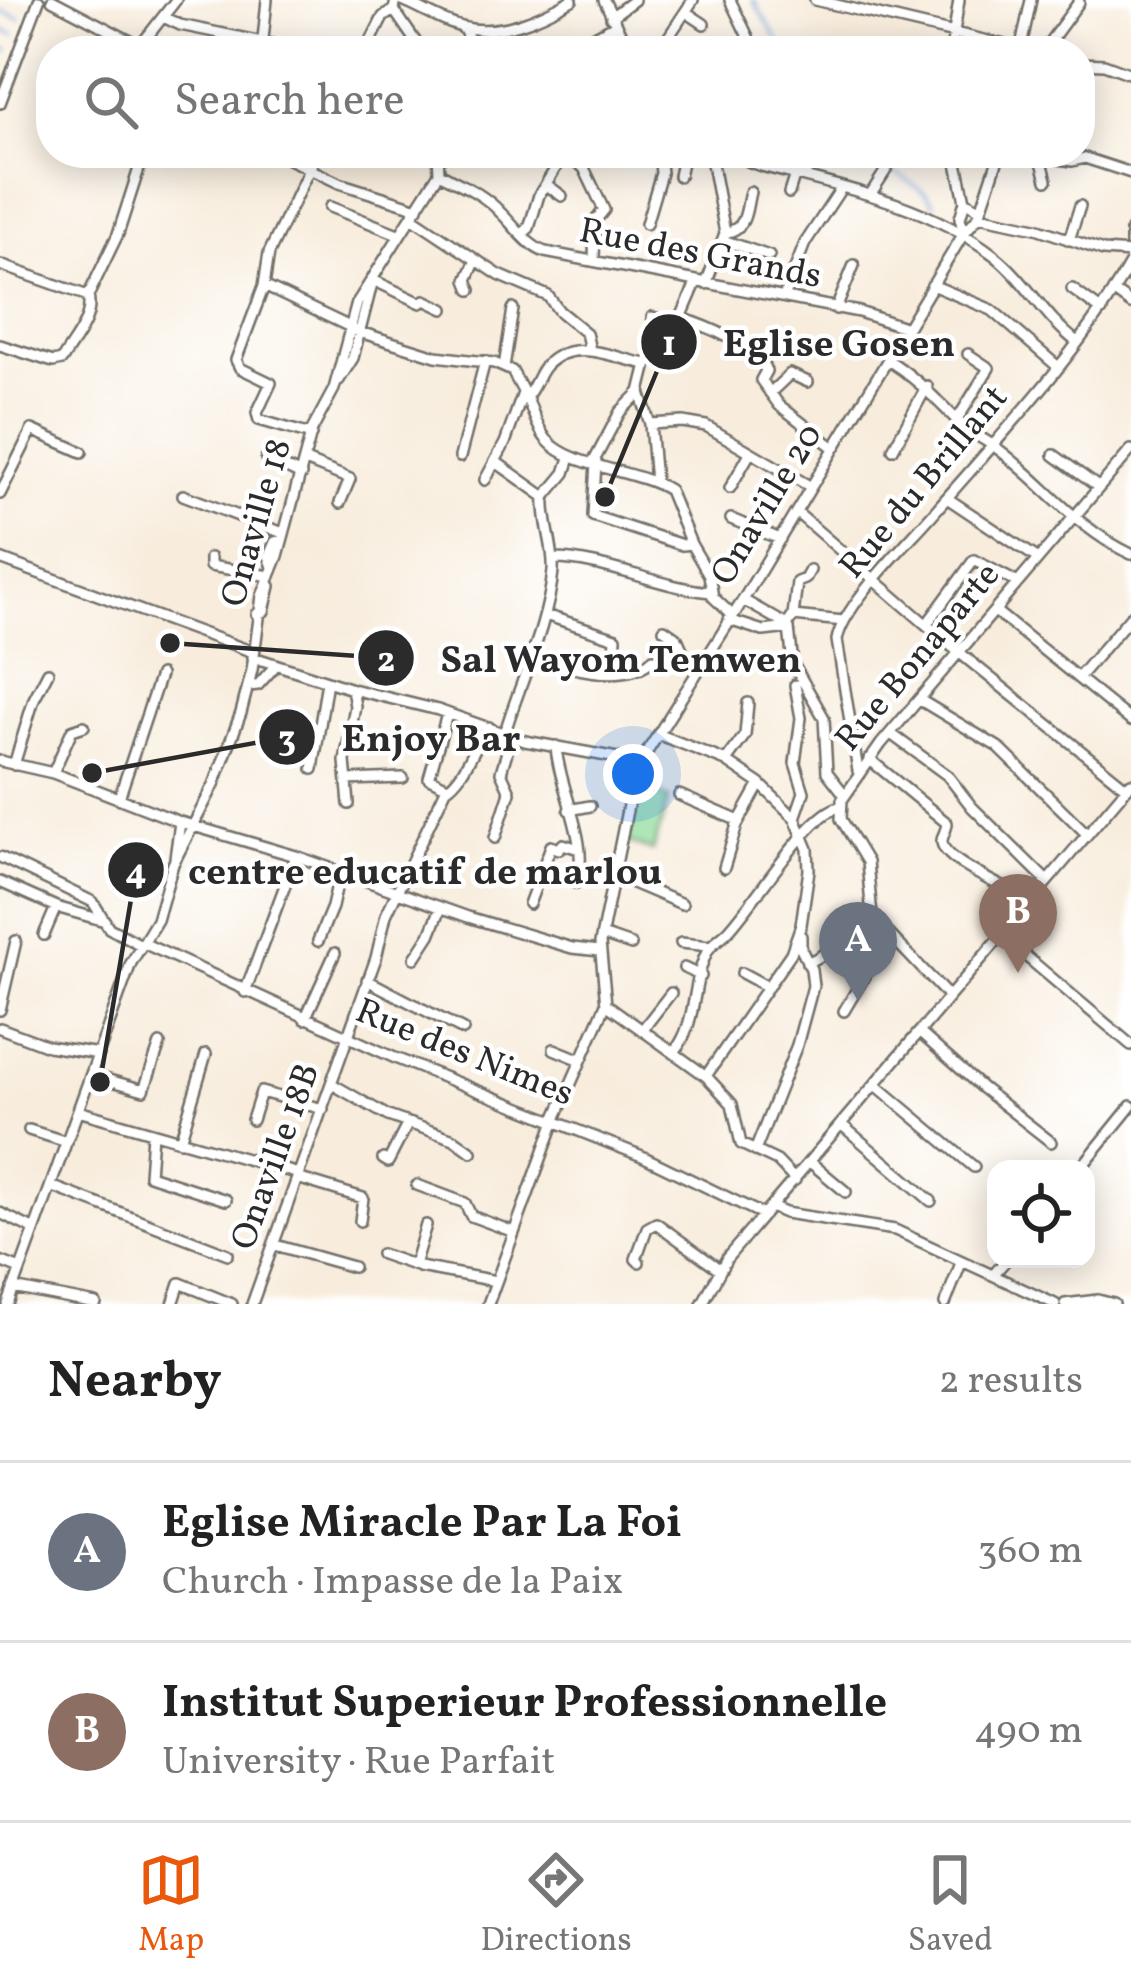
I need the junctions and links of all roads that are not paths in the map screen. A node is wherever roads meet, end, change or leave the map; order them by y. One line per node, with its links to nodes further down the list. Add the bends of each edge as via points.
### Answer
1 (39, 0): 38 (street)
2 (52, 0): 21 (street)
3 (176, 0): 16 (street)
4 (267, 0): 24 (street)
5 (572, 0): 19 (street, via 507,28)
6 (604, 0): 17 (street)
7 (634, 0): 17 (street)
8 (693, 0): 15 (street)
9 (730, 0): 31 (street)
10 (820, 0): 20 (street)
11 (959, 0): 20 (street)
12 (1030, 0): 34 (street)
13 (1079, 2): 35 (street)
14 (397, 4): 19 (street); 25 (street); 26 (street)
15 (686, 12): 18 (street); 30 (street)
16 (163, 17): 22 (street); 23 (street)
17 (613, 21): 28 (street); 29 (street)
18 (704, 24)
19 (463, 28): 27 (street)
20 (953, 32): 32 (street); 33 (street)
21 (120, 36)
22 (151, 36)
23 (244, 36)
24 (262, 36)
25 (374, 36)
26 (414, 36)
27 (468, 36)
28 (589, 36)
29 (621, 36)
30 (670, 36)
31 (747, 36)
32 (953, 36)
33 (969, 36)
34 (1025, 36)
35 (1054, 36)
36 (1095, 64): 37 (street)
37 (1131, 74)
38 (0, 103)
39 (1095, 162): 54 (street)
40 (139, 168): 89 (street)
41 (308, 168): 67 (street); 85 (street, via 269,253)
42 (557, 168): 58 (street)
43 (583, 168): 79 (street, via 604,210 595,221)
44 (660, 168): 69 (street)
45 (681, 168): 56 (street)
46 (712, 168): 74 (street)
47 (773, 168): 55 (street)
48 (805, 168): 55 (street)
49 (887, 168): 62 (street)
50 (958, 168): 64 (street)
51 (995, 168): 68 (street, Onaville 20)
52 (1044, 168): 57 (street)
53 (440, 170): 67 (street); 73 (street, Rue des Grands)
54 (1131, 173)
55 (800, 174): 59 (street); 61 (street)
56 (679, 176)
57 (1047, 180)
58 (547, 185): 63 (street); 73 (street)
59 (842, 187): 62 (street); 90 (street, via 805,243)
60 (750, 192): 74 (street, via 745,220)
61 (788, 193)
62 (870, 194): 71 (street)
63 (562, 196)
64 (965, 201): 68 (street); 71 (street)
65 (1080, 206): 75 (street)
66 (330, 207): 72 (street)
67 (416, 213): 72 (street); 78 (street)
68 (980, 213): 71 (street, Onaville 20); 75 (street)
69 (646, 224)
70 (1131, 230): 76 (street)
71 (964, 232): 84 (street, Onaville 20); 100 (street)
72 (398, 234): 82 (street)
73 (522, 234): 79 (street, Rue des Grands, via 538,250)
74 (724, 237): 77 (street); 83 (street)
75 (1069, 240): 76 (street)
76 (1131, 250): 88 (street, Rue du Brillant)
77 (769, 256)
78 (476, 260): 87 (street); 102 (street, via 548,296 586,333)
79 (594, 261): 83 (street, Rue des Grands)
80 (0, 265): 89 (street)
81 (854, 265): 94 (street)
82 (373, 280): 92 (street); 99 (street, Onaville 18)
83 (701, 283): 90 (street, Rue des Grands); 97 (street)
84 (932, 285): 98 (street, Onaville 20); 107 (street, via 992,310)
85 (264, 286): 99 (street); 116 (street, via 237,364 271,383 259,420)
86 (1072, 289): 95 (street)
87 (470, 290)
88 (1113, 291): 91 (street); 95 (street, Rue du Brillant)
89 (88, 296): 101 (street, via 85,320 59,362)
90 (784, 297): 94 (street, Rue des Grands)
91 (1131, 304)
92 (444, 309)
93 (513, 309): 108 (street)
94 (836, 309): 98 (street, Rue des Grands)
95 (1102, 311): 100 (street, Rue du Brillant)
96 (652, 317): 97 (street)
97 (678, 321): 106 (street); 112 (street, via 706,324 761,359)
98 (904, 326): 104 (street, Onaville 20)
99 (353, 329): 105 (street, via 436,356); 116 (street, Onaville 18)
100 (1077, 342): 107 (street, Rue du Brillant)
101 (0, 345)
102 (590, 350): 106 (street); 113 (street, via 548,363)
103 (968, 354): 114 (street, via 988,368)
104 (888, 359): 110 (street); 118 (street, Onaville 20)
105 (485, 361): 108 (street); 124 (street)
106 (647, 364): 111 (street)
107 (1056, 365): 117 (street, Rue du Brillant)
108 (504, 367): 113 (street)
109 (808, 382): 112 (street, via 790,374)
110 (927, 386): 114 (street); 119 (street)
111 (640, 392): 115 (street); 129 (street, via 620,412)
112 (770, 393): 118 (street)
113 (525, 395): 126 (street, via 548,442); 128 (street)
114 (957, 420): 117 (street)
115 (650, 424): 122 (street, via 706,426); 132 (street)
116 (311, 435): 127 (street, Onaville 18)
117 (992, 446): 139 (street, Rue du Brillant); 142 (street)
118 (834, 448): 133 (street, Onaville 20)
119 (893, 449)
120 (1131, 450): 134 (street, Rue Bonaparte)
121 (82, 452): 136 (street, via 32,430)
122 (750, 453): 133 (street); 135 (street)
123 (1054, 455): 134 (street)
124 (460, 457)
125 (266, 458): 130 (street)
126 (570, 458): 129 (street); 138 (street)
127 (305, 461): 130 (street, Onaville 18); 140 (street, via 350,479)
128 (496, 462): 131 (street); 138 (street)
129 (595, 462): 132 (street); 146 (street, via 593,516)
130 (301, 475): 144 (street, Onaville 18)
131 (485, 480)
132 (660, 484): 146 (street)
133 (811, 487): 141 (street, Onaville 20)
134 (1098, 487): 142 (street, Rue Bonaparte)
135 (730, 488)
136 (0, 494)
137 (183, 495): 144 (street)
138 (545, 497): 150 (street)
139 (947, 498): 149 (street); 154 (street, Rue du Brillant)
140 (340, 503)
141 (796, 512): 145 (street, Onaville 20); 154 (street)
142 (1071, 517): 147 (street); 149 (street, Rue Bonaparte)
143 (731, 519): 145 (street)
144 (282, 536): 153 (street, Onaville 18)
145 (780, 539): 157 (street, Onaville 20)
146 (691, 544): 156 (street)
147 (1131, 554)
148 (210, 558): 153 (street, via 210,566)
149 (1037, 558): 155 (street, Rue Bonaparte)
150 (554, 559): 156 (street); 160 (street)
151 (0, 560): 168 (street)
152 (810, 570): 164 (street, via 797,582)
153 (271, 576): 168 (street, Onaville 18)
154 (875, 579): 163 (street, Rue du Brillant); 165 (street)
155 (1018, 583): 159 (street, Rue Bonaparte); 165 (street, via 974,560)
156 (711, 592): 162 (street)
157 (743, 600): 162 (street, Onaville 20); 164 (street)
158 (841, 604): 163 (street)
159 (995, 611): 167 (street, Rue Bonaparte); 176 (street)
160 (545, 615): 169 (street); 173 (street, via 616,638)
161 (1131, 616): 176 (street)
162 (730, 617): 164 (street, via 764,631); 171 (street, Onaville 20)
163 (847, 617): 164 (street); 183 (street, Rue du Brillant, via 837,640)
164 (790, 621): 184 (street, via 793,664)
165 (927, 624): 167 (street)
166 (664, 628): 170 (street)
167 (960, 652): 181 (street, Rue Bonaparte); 204 (street)
168 (253, 654): 172 (street); 179 (street, Onaville 18)
169 (530, 655): 173 (street, via 566,668); 189 (street)
170 (686, 658): 171 (street); 173 (street)
171 (704, 662): 191 (street, Onaville 20)
172 (276, 665): 177 (street); 179 (street)
173 (614, 671)
174 (48, 672): 197 (street)
175 (160, 675): 208 (street)
176 (1078, 678): 186 (street)
177 (327, 681): 180 (street); 198 (street)
178 (795, 685): 213 (street, via 795,764 804,792)
179 (249, 686): 215 (street, Onaville 18, via 219,775)
180 (352, 689): 185 (street); 202 (street)
181 (920, 700): 190 (street, Rue Bonaparte); 217 (street, via 998,747)
182 (748, 703): 195 (street, via 745,735)
183 (848, 706): 184 (street); 199 (street, Rue du Brillant)
184 (821, 710): 207 (street, via 827,772)
185 (448, 714): 188 (street); 205 (street, via 428,778)
186 (1131, 721)
187 (84, 725): 200 (street, via 71,730)
188 (489, 727): 189 (street); 205 (street, Onaville 18B)
189 (508, 734): 192 (street); 218 (street, via 501,772 510,792)
190 (891, 734): 193 (street, Rue Bonaparte); 225 (street, via 947,775)
191 (660, 735): 195 (street); 196 (street, Onaville 20)
192 (556, 746): 196 (street); 212 (street)
193 (869, 759): 199 (street, Rue Bonaparte); 229 (street, via 947,823 944,848)
194 (0, 761): 197 (street)
195 (726, 761): 203 (street)
196 (639, 763): 224 (street, Onaville 20)
197 (14, 765): 200 (street)
198 (313, 770)
199 (858, 771): 207 (street, Rue Bonaparte)
200 (53, 773): 208 (street)
201 (403, 778): 202 (street)
202 (346, 780): 209 (street)
203 (760, 784): 213 (street); 214 (street)
204 (1129, 785): 217 (street)
205 (448, 787): 228 (street, Onaville 18B)
206 (680, 795): 214 (street)
207 (844, 795): 211 (street, Rue Bonaparte)
208 (118, 798): 215 (street)
209 (349, 805)
210 (590, 806): 212 (street)
211 (840, 807): 216 (street, Rue Bonaparte); 234 (street, via 867,862)
212 (569, 809): 219 (street)
213 (795, 818): 216 (street)
214 (740, 821): 222 (street)
215 (185, 824): 220 (street); 243 (street, Onaville 18, via 157,920)
216 (804, 834): 245 (street, Rue Bonaparte); 248 (street, via 809,870)
217 (1088, 834): 225 (street)
218 (495, 838)
219 (579, 849): 227 (street); 230 (street, via 551,846 534,870)
220 (296, 856): 223 (street); 255 (street)
221 (0, 857): 235 (street, via 93,902)
222 (724, 868)
223 (340, 871): 228 (street); 240 (street)
224 (614, 875): 231 (street); 237 (street, Onaville 20)
225 (1047, 881): 229 (street)
226 (0, 882): 232 (street)
227 (576, 883)
228 (399, 893): 233 (street); 253 (street, Onaville 18B)
229 (1030, 903): 238 (street)
230 (529, 904)
231 (682, 904)
232 (56, 907): 235 (street); 236 (street)
233 (441, 908): 246 (street); 249 (street)
234 (869, 910): 239 (street); 248 (street, via 821,956)
235 (105, 921): 243 (street, Rue des Nimes)
236 (44, 935)
237 (602, 935): 244 (street); 246 (street, Onaville 20)
238 (1002, 936): 257 (street); 268 (street)
239 (888, 937): 257 (street); 260 (street)
240 (318, 940)
241 (16, 941): 259 (street)
242 (681, 943): 245 (street)
243 (142, 944): 255 (street, Rue des Nimes); 271 (street, Onaville 18)
244 (631, 945)
245 (710, 946): 252 (street, Rue Bonaparte)
246 (599, 950): 258 (street, Onaville 20)
247 (335, 953): 261 (street)
248 (799, 954): 254 (street); 290 (street, via 814,980)
249 (415, 958)
250 (684, 968): 252 (street)
251 (742, 974): 254 (street)
252 (701, 976): 270 (street, Rue Bonaparte)
253 (367, 980): 264 (street); 266 (street, Onaville 18B)
254 (768, 987): 275 (street)
255 (245, 992): 261 (street, Rue des Nimes)
256 (671, 993): 263 (street)
257 (949, 997): 265 (street)
258 (606, 1004): 263 (street); 273 (street)
259 (0, 1010)
260 (844, 1011)
261 (305, 1019): 266 (street, Rue des Nimes)
262 (0, 1028): 271 (street)
263 (643, 1029): 270 (street)
264 (464, 1030)
265 (920, 1033): 277 (street); 289 (street)
266 (348, 1037): 276 (street, Onaville 18B); 282 (street, Rue des Nimes)
267 (160, 1044): 274 (street, via 144,1090)
268 (1131, 1045)
269 (554, 1049): 273 (street)
270 (676, 1051): 275 (street)
271 (99, 1054): 274 (street, Onaville 18)
272 (206, 1054): 287 (street)
273 (581, 1060): 282 (street)
274 (91, 1075): 280 (street, Onaville 18)
275 (706, 1076): 290 (street, via 735,1109 738,1140)
276 (332, 1084): 279 (street, Onaville 18B); 283 (street)
277 (876, 1085): 284 (street); 295 (street)
278 (1131, 1106): 293 (street)
279 (323, 1108): 281 (street, via 261,1092); 296 (street, Onaville 18B)
280 (78, 1111): 286 (street); 288 (street, Onaville 18)
281 (252, 1120)
282 (555, 1120): 303 (street, Rue des Nimes); 308 (street)
283 (406, 1125): 291 (street); 292 (street, via 388,1162)
284 (842, 1125): 294 (street); 302 (street)
285 (29, 1130): 288 (street)
286 (152, 1134): 287 (street); 301 (street, via 149,1175)
287 (180, 1141): 296 (street)
288 (67, 1142): 299 (street, Onaville 18)
289 (1051, 1142)
290 (755, 1151): 297 (street)
291 (472, 1152)
292 (382, 1160)
293 (1088, 1160)
294 (810, 1162): 297 (street); 300 (street)
295 (974, 1167)
296 (298, 1176): 305 (street, via 363,1198); 309 (street, Onaville 18B)
297 (794, 1180): 303 (street)
298 (417, 1185): 308 (street)
299 (52, 1186): 307 (street, Onaville 18); 310 (street)
300 (846, 1192)
301 (226, 1200)
302 (931, 1201)
303 (768, 1211): 314 (street, Rue des Nimes, via 880,1225); 319 (street)
304 (0, 1213): 307 (street)
305 (360, 1221)
306 (426, 1225): 315 (street)
307 (34, 1228): 318 (street, Onaville 18)
308 (514, 1232): 321 (street)
309 (275, 1245): 316 (street); 327 (street, Onaville 18B)
310 (228, 1253)
311 (381, 1254): 315 (street)
312 (0, 1261): 318 (street)
313 (639, 1262): 319 (street, via 653,1223)
314 (961, 1263): 320 (street, Rue des Nimes); 330 (street)
315 (414, 1265): 321 (street)
316 (353, 1267)
317 (999, 1268): 320 (street)
318 (20, 1269): 322 (street, Onaville 18)
319 (719, 1269): 329 (street)
320 (994, 1274): 331 (street, Rue des Nimes)
321 (496, 1281): 328 (street)
322 (13, 1288): 323 (street, Onaville 18); 324 (street)
323 (8, 1304)
324 (96, 1304)
325 (173, 1304): 326 (street, via 180,1283)
326 (232, 1304)
327 (253, 1304)
328 (488, 1304)
329 (703, 1304)
330 (945, 1304)
331 (1055, 1304)
332 (1065, 1304): 333 (street)
333 (1114, 1304)

